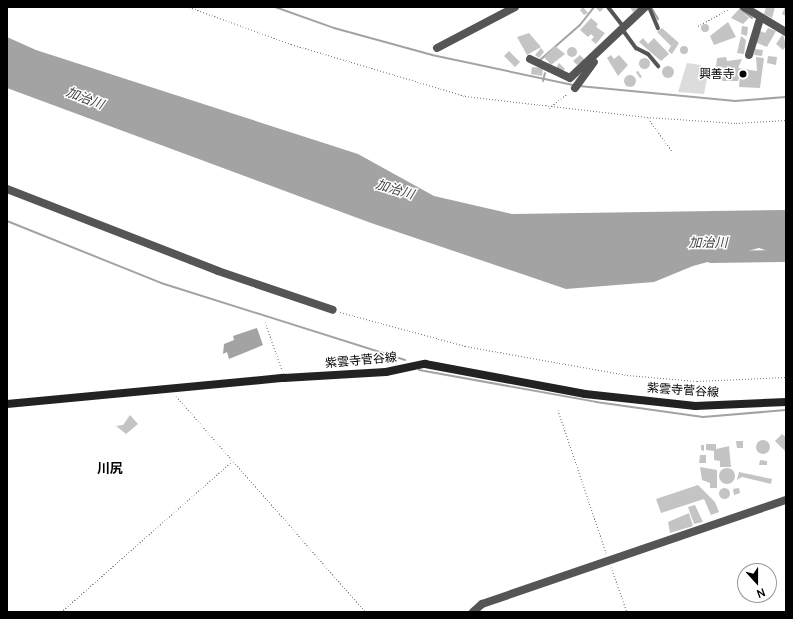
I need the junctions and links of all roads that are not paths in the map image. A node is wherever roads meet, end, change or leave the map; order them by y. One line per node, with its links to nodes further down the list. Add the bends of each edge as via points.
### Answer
1 (515, 7): 10 (street)
2 (608, 7): 7 (lane)
3 (645, 7): 7 (street)
4 (649, 7): 8 (lane)
5 (744, 7): 6 (street)
6 (756, 13): 9 (street); 12 (street)
7 (622, 27): 11 (street); 14 (lane, via 636,48 648,54)
8 (658, 28)
9 (786, 32)
10 (437, 48)
11 (597, 54): 13 (street, via 570,78); 15 (street)
12 (749, 55)
13 (530, 59)
14 (658, 66)
15 (577, 85)
16 (7, 189): 17 (street, via 211,269)
17 (333, 310)
18 (786, 402): 19 (main road, 紫雲寺菅谷線, via 679,404 585,394 424,364 386,372 284,378)
19 (7, 404)
20 (786, 500): 21 (street, via 482,604)
21 (473, 612)

